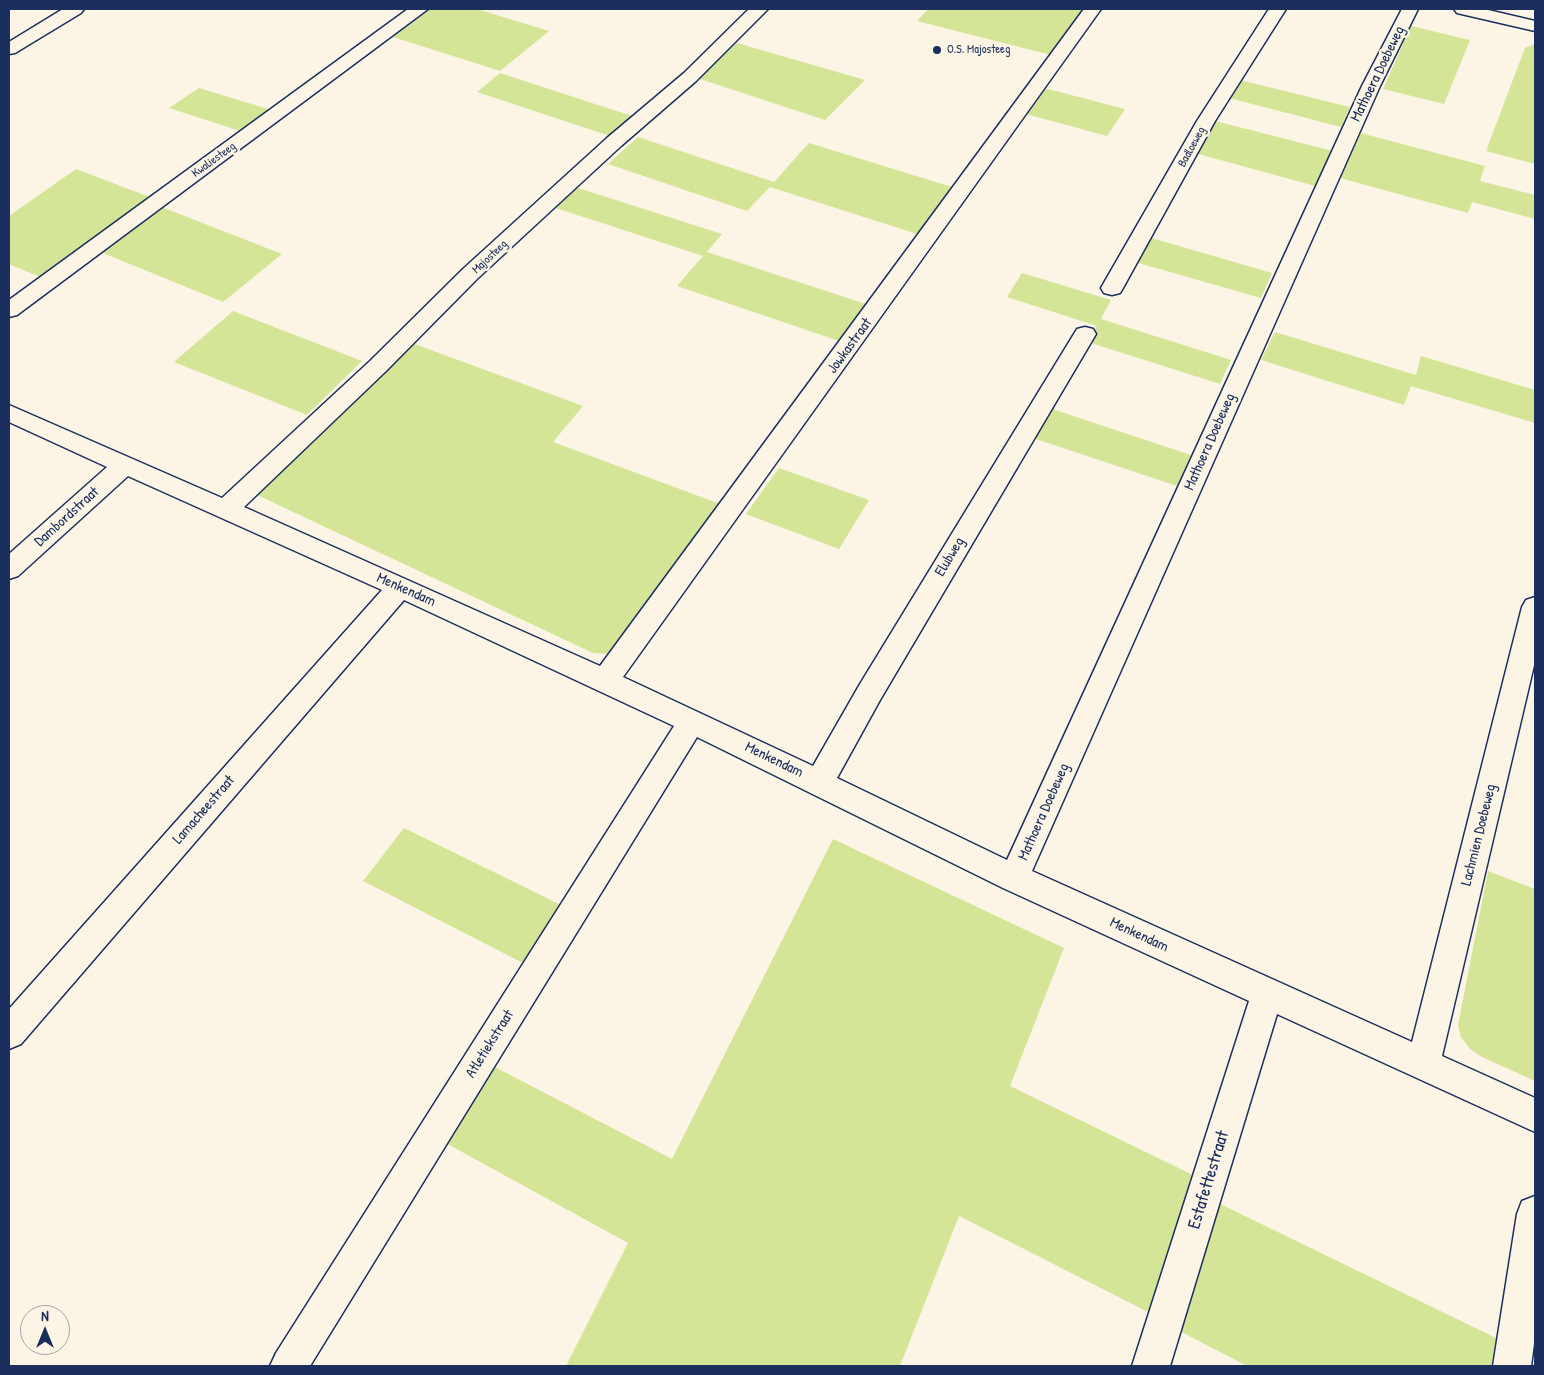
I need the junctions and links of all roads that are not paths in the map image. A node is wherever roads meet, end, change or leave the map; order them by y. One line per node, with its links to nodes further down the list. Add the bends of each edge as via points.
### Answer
1 (75, 9): 9 (street)
2 (419, 9): 11 (street, Kwaliesteeg)
3 (759, 9): 15 (street, Majosteeg, via 690,77 470,274)
4 (1093, 9): 19 (street, Jowkastraat)
5 (1277, 9): 10 (street, Badloeweg, via 1206,121)
6 (1410, 9): 22 (street, Mathoera Doebeweg, via 1371,86)
7 (1463, 9): 8 (street)
8 (1535, 24)
9 (9, 48)
10 (1112, 288)
11 (9, 310)
12 (1085, 334): 21 (street, Elubweg)
13 (9, 413): 14 (street, Menkendam)
14 (126, 464): 15 (street, Menkendam); 16 (street, Dambordstraat)
15 (226, 509): 17 (street, Menkendam)
16 (9, 570)
17 (400, 587): 19 (street, Menkendam); 24 (street, Lamacheestraat)
18 (1535, 607): 25 (street, Lachmien Doebeweg)
19 (605, 682): 20 (street, Menkendam)
20 (692, 721): 21 (street, Menkendam); 28 (street, Atletiekstraat)
21 (819, 782): 22 (street, Menkendam)
22 (1014, 878): 23 (street, Menkendam)
23 (1267, 994): 25 (street, Menkendam); 29 (street, Estafettestraat)
24 (9, 1033)
25 (1422, 1064): 26 (street, Menkendam)
26 (1535, 1115)
27 (1535, 1214): 30 (street)
28 (288, 1366)
29 (1151, 1366)
30 (1512, 1366)

